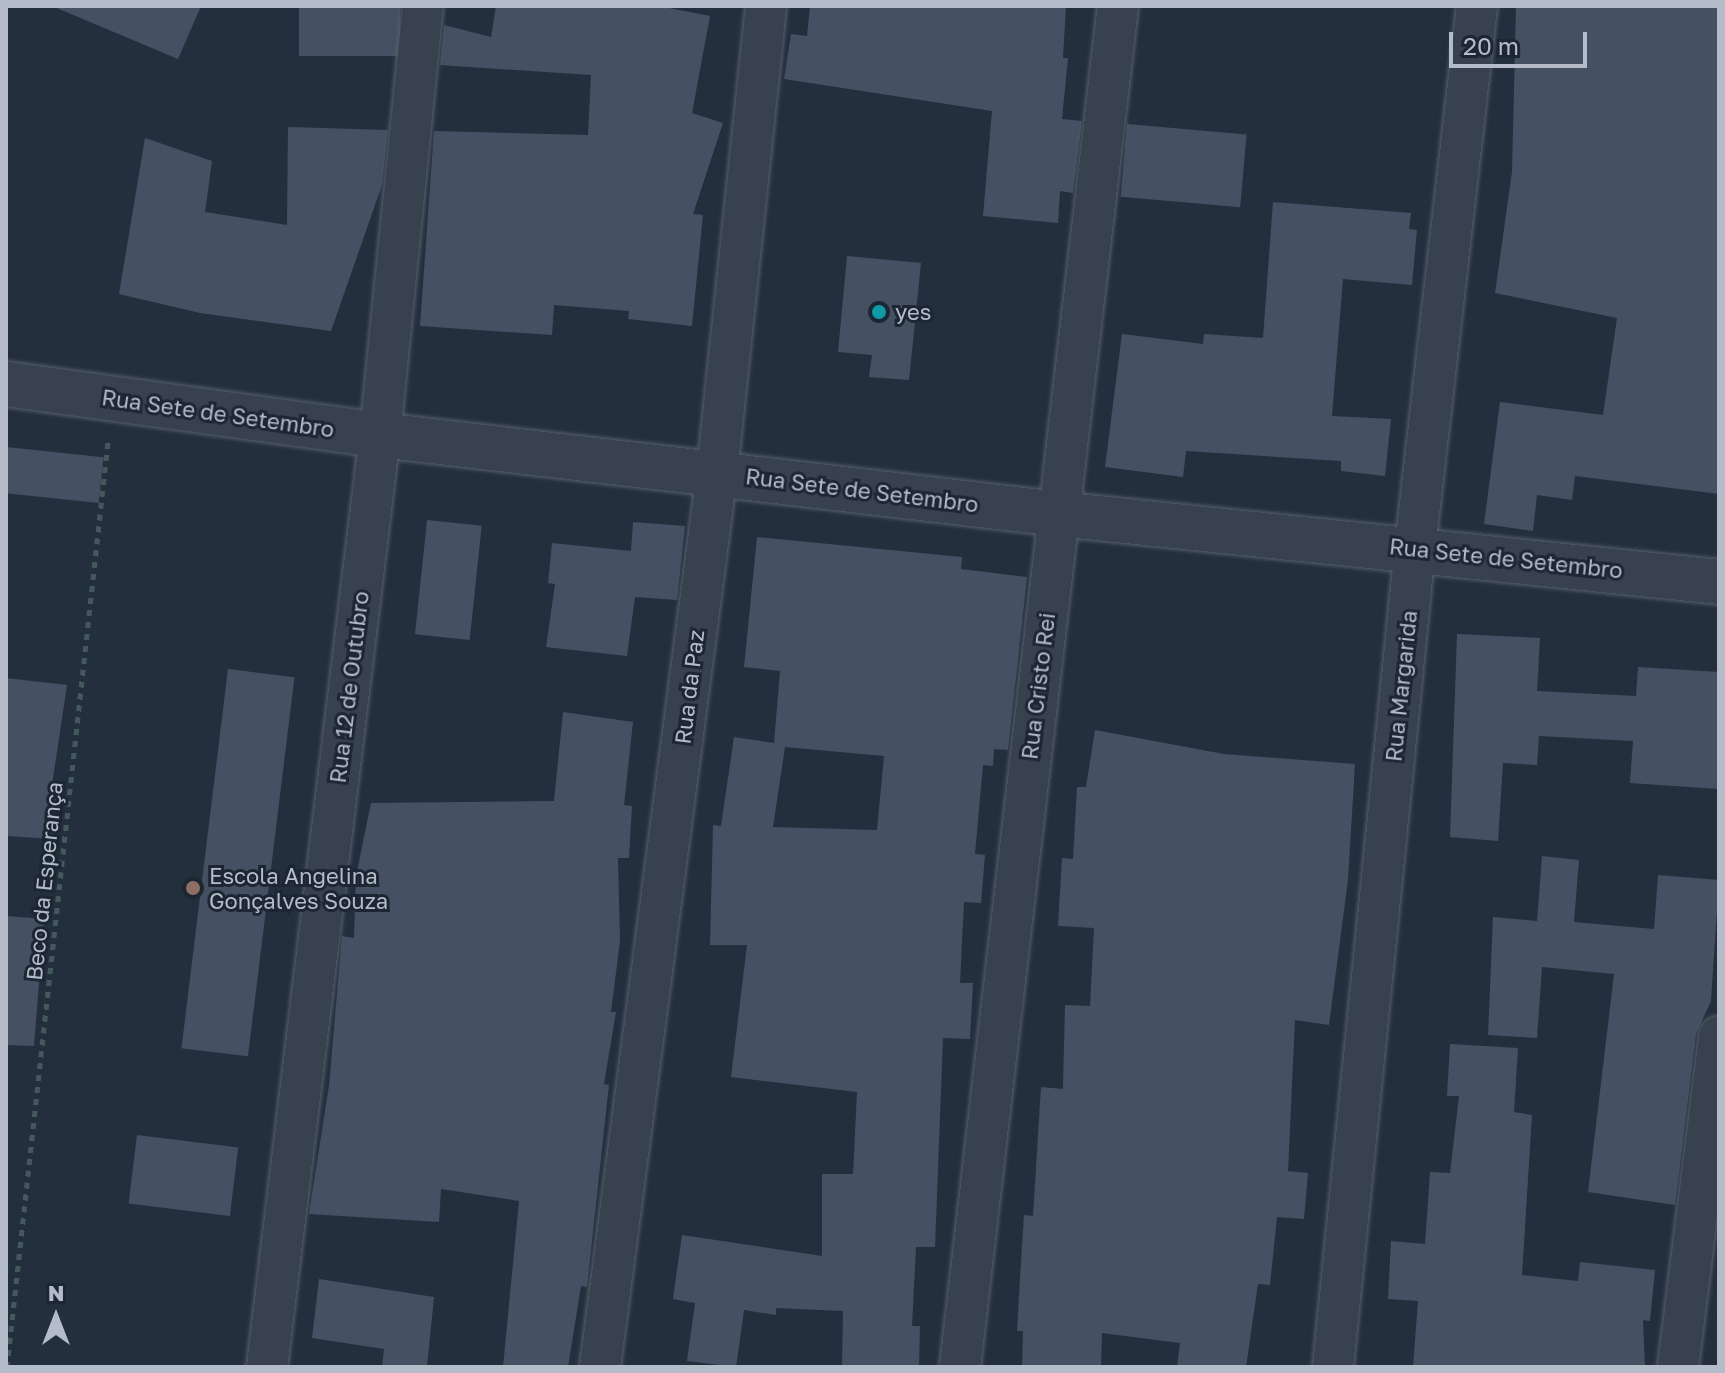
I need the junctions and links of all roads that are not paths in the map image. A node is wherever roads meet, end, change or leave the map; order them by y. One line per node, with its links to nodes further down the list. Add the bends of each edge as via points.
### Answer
1 (423, 6): 6 (street, Rua 12 de Outubro)
2 (766, 6): 7 (street, Rua da Paz)
3 (1118, 6): 8 (street, Rua Cristo Rei)
4 (1477, 6): 9 (street, Rua Margarida)
5 (6, 384): 6 (street, Rua Sete de Setembro)
6 (380, 435): 7 (street, Rua Sete de Setembro); 12 (street, Rua 12 de Outubro)
7 (717, 473): 8 (street, Rua Sete de Setembro); 13 (street, Rua da Paz)
8 (1058, 514): 9 (street, Rua Sete de Setembro); 14 (street, Rua Cristo Rei)
9 (1415, 548): 10 (street, Rua Sete de Setembro); 15 (street, Rua Margarida)
10 (1719, 582)
11 (1719, 1037): 16 (street)
12 (267, 1367)
13 (600, 1367)
14 (960, 1367)
15 (1333, 1367)
16 (1678, 1367)

